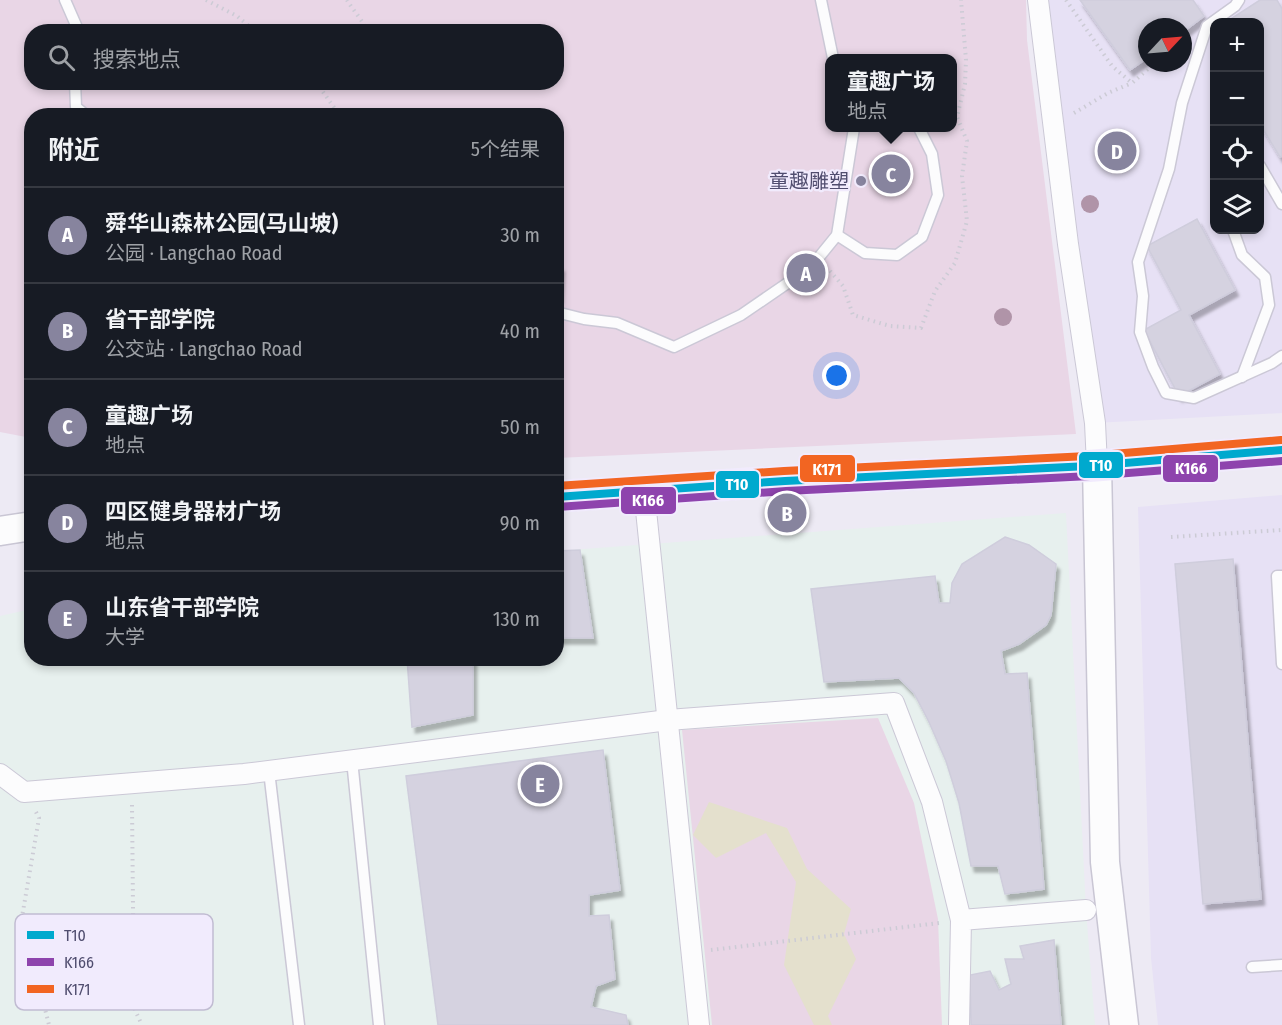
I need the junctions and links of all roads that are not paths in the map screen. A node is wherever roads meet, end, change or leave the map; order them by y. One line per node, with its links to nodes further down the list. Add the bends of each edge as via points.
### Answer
1 (65, 0): 5 (lane)
2 (821, 0): 6 (lane)
3 (1038, 0): 19 (street, via 1096,430)
4 (1239, 0): 17 (lane, via 1206,26 1182,103 1169,170 1138,262 1143,296 1140,332 1166,393 1194,398)
5 (76, 24)
6 (832, 54)
7 (75, 90): 8 (lane)
8 (77, 108)
9 (853, 132): 14 (lane)
10 (921, 132): 14 (lane, via 932,154 938,195 922,237 897,255 865,253)
11 (1264, 173): 12 (lane)
12 (1282, 204)
13 (1234, 234): 17 (lane, via 1242,255 1265,277 1269,305)
14 (837, 235): 15 (lane, via 811,267 741,315 674,348 617,322)
15 (564, 314)
16 (1282, 356): 17 (lane)
17 (1242, 377)
18 (1282, 450): 19 (main road)
19 (1097, 465): 20 (main road); 38 (main road, via 1105,862)
20 (644, 490): 21 (main road); 26 (street)
21 (564, 496)
22 (24, 527): 23 (main road)
23 (0, 531)
24 (1282, 576): 25 (lane, via 1277,576)
25 (1282, 664)
26 (668, 720): 27 (street); 31 (street, via 894,703 932,802); 36 (street)
27 (352, 760): 28 (street); 35 (lane)
28 (269, 771): 29 (street, via 24,792); 34 (lane)
29 (0, 774)
30 (1086, 910): 31 (street)
31 (961, 920): 37 (street)
32 (1282, 965): 33 (lane)
33 (1252, 967)
34 (299, 1025)
35 (379, 1025)
36 (699, 1025)
37 (959, 1025)
38 (1125, 1025)

